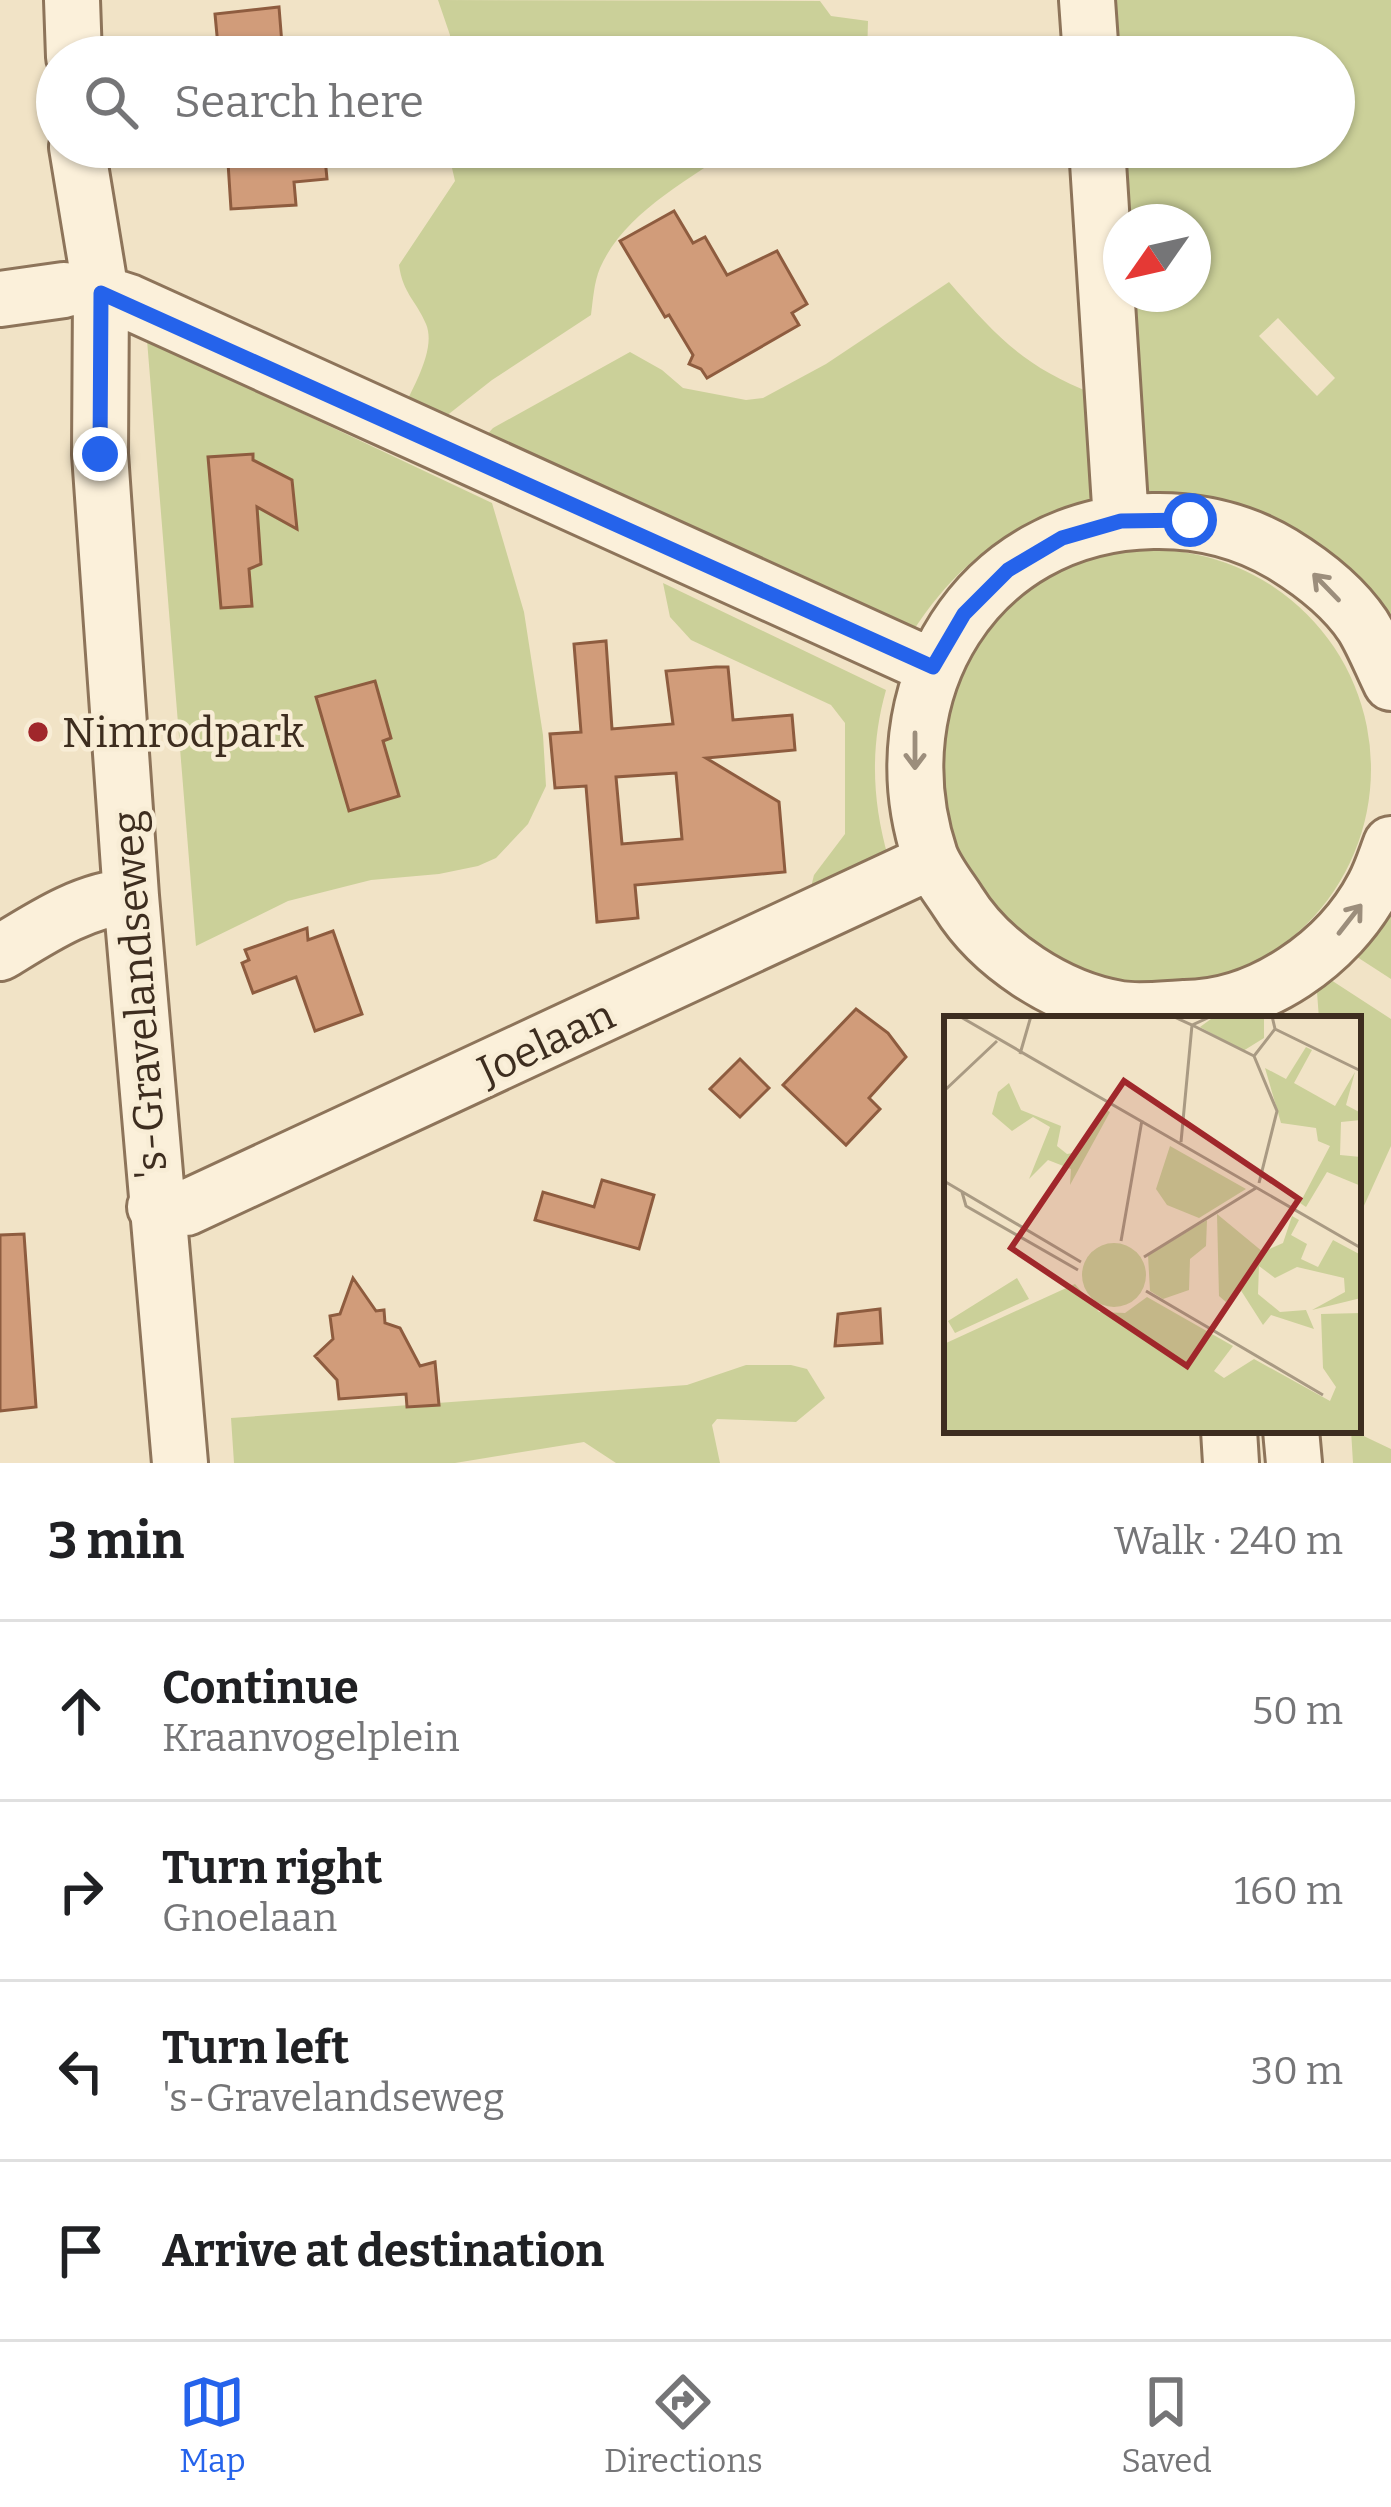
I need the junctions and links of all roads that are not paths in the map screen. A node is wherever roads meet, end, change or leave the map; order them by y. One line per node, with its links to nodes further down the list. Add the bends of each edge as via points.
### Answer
1 (72, 0): 3 (street)
2 (1087, 0): 4 (street)
3 (73, 36)
4 (1090, 36)
5 (78, 168): 7 (street, 's-Gravelandseweg)
6 (1098, 168): 9 (street)
7 (82, 291): 8 (street); 10 (street); 14 (street, 's-Gravelandseweg)
8 (0, 298)
9 (1121, 521): 10 (street, via 1062,538 1008,570 964,614); 11 (street, one-way to 9, via 1362,625 1315,574 1256,538 1190,520)
10 (933, 667): 13 (street, one-way to 13, via 915,730 915,796)
11 (1391, 683)
12 (1391, 844): 16 (street, one-way to 12, via 1332,941 1374,887)
13 (932, 860): 17 (street, via 976,931 1042,982 1120,1009); 18 (street, Joelaan, via 185,1208)
14 (131, 896): 15 (street, via 56,919); 18 (street, 's-Gravelandseweg)
15 (0, 953)
16 (1260, 1005): 17 (street)
17 (1203, 1014)
18 (155, 1207): 21 (street, 's-Gravelandseweg)
19 (1229, 1433): 22 (street)
20 (1292, 1433): 23 (street)
21 (180, 1463)
22 (1231, 1463)
23 (1294, 1463)

